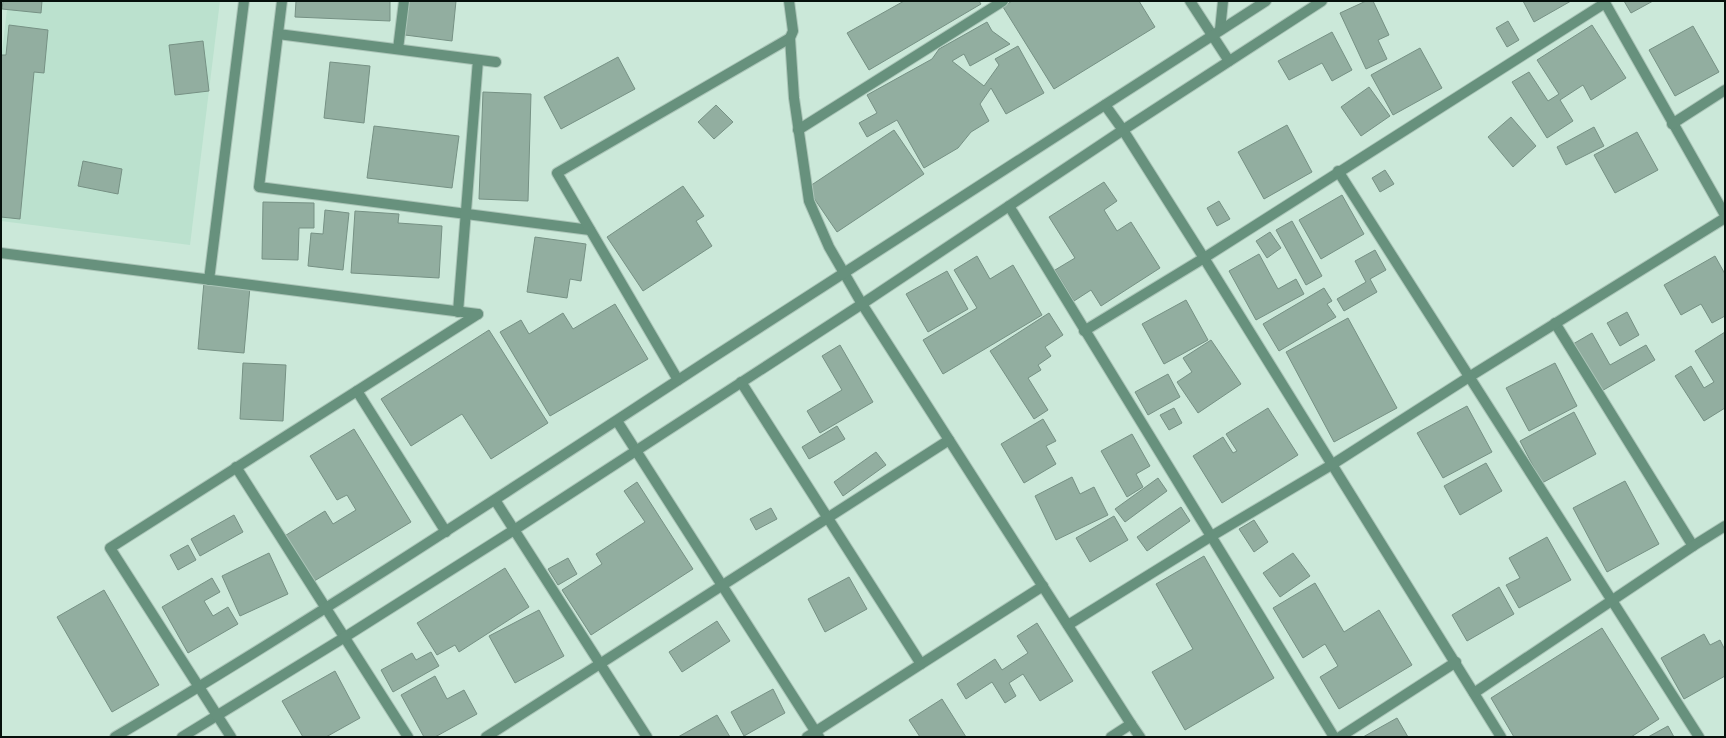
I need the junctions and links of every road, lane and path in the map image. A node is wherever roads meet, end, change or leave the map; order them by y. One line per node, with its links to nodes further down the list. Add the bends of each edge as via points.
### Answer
1 (244, 1): 31 (street)
2 (282, 1): 12 (street)
3 (404, 1): 14 (street)
4 (789, 1): 13 (street, via 793,31)
5 (1003, 1): 21 (street)
6 (1190, 1): 11 (street)
7 (1223, 1): 11 (street)
8 (1266, 1): 11 (street)
9 (1322, 1): 16 (street)
10 (1604, 2): 20 (street); 23 (street)
11 (1216, 33): 16 (street); 19 (street)
12 (278, 34): 14 (street); 25 (street, via 259,187)
13 (790, 38): 21 (street); 27 (street, via 557,173)
14 (398, 50): 15 (street)
15 (478, 60): 17 (street); 25 (street)
16 (1229, 61): 22 (street)
17 (496, 62)
18 (1725, 90): 20 (street)
19 (1105, 105): 22 (street); 30 (street)
20 (1672, 124): 26 (street)
21 (798, 130): 30 (street, via 809,201)
22 (1123, 130): 24 (street); 29 (street)
23 (1338, 171): 29 (street); 36 (street)
24 (1009, 206): 32 (street); 35 (street)
25 (466, 214): 27 (street); 33 (street)
26 (1725, 217): 34 (street)
27 (590, 230): 37 (street)
28 (1, 253): 31 (street)
29 (1204, 258): 35 (street); 43 (street)
30 (843, 272): 32 (street); 37 (street)
31 (209, 280): 33 (street)
32 (862, 304): 38 (street); 41 (street)
33 (458, 312): 39 (street, via 478,314)
34 (1555, 323): 36 (street); 51 (street)
35 (1084, 331): 50 (street)
36 (1469, 377): 43 (street); 54 (street)
37 (678, 380): 40 (street)
38 (741, 382): 42 (street); 46 (street)
39 (357, 391): 44 (street); 49 (street)
40 (617, 420): 42 (street); 45 (street)
41 (949, 440): 46 (street); 53 (street)
42 (636, 451): 48 (street); 52 (street)
43 (1333, 464): 50 (street); 58 (street)
44 (236, 468): 55 (street); 61 (street, via 110,548)
45 (495, 500): 48 (street); 49 (street)
46 (828, 518): 52 (street); 60 (street)
47 (1725, 526): 51 (street)
48 (514, 530): 57 (street); 59 (street)
49 (446, 532): 55 (street)
50 (1210, 537): 56 (street); 75 (street)
51 (1693, 546): 54 (street)
52 (722, 585): 59 (street); 65 (street)
53 (1042, 586): 56 (street); 60 (street)
54 (1612, 600): 62 (street); 78 (street)
55 (326, 608): 57 (street); 61 (street)
56 (1068, 625): 64 (street)
57 (345, 638): 63 (street); 69 (street)
58 (1456, 662): 62 (street); 76 (street)
59 (600, 664): 70 (street); 71 (street)
60 (921, 664): 65 (street)
61 (199, 687): 63 (street); 66 (street)
62 (1474, 693): 77 (street)
63 (217, 716): 67 (street); 68 (street)
64 (1131, 724): 73 (street); 74 (street)
65 (817, 734): 72 (street)
66 (115, 737)
67 (182, 737)
68 (231, 737)
69 (408, 737)
70 (486, 737)
71 (647, 737)
72 (807, 737)
73 (1111, 737)
74 (1140, 737)
75 (1334, 737)
76 (1340, 737)
77 (1501, 737)
78 (1699, 737)

